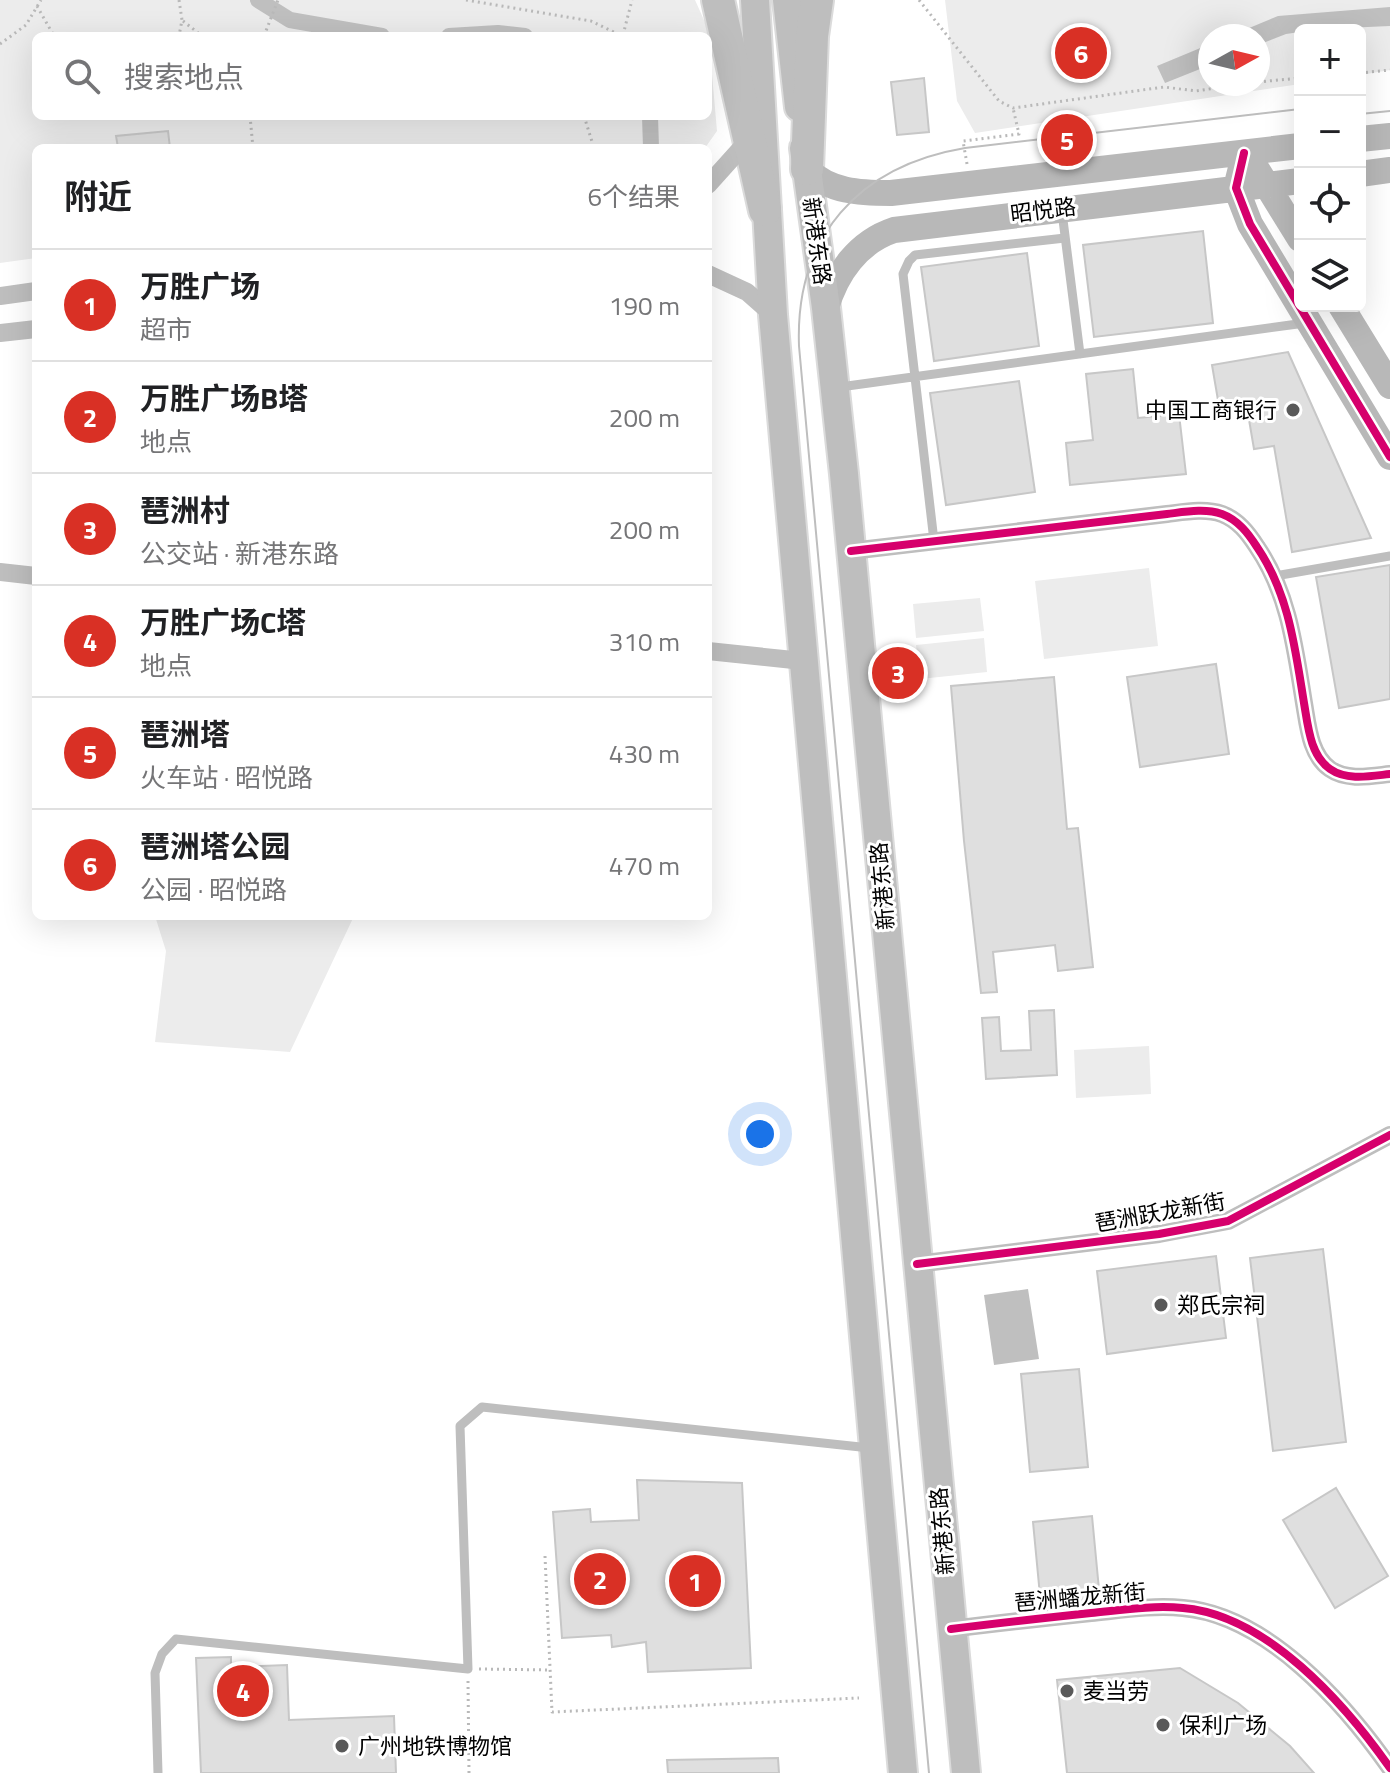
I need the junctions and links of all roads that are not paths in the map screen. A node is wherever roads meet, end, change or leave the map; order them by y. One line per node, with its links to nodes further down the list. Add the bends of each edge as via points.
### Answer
1 (718, 0): 6 (highway)
2 (733, 0): 6 (highway)
3 (755, 0): 6 (main road)
4 (787, 0): 11 (main road, 新港东路)
5 (817, 0): 11 (highway)
6 (755, 133): 14 (street); 19 (highway)
7 (1390, 136): 8 (main road)
8 (1366, 138)
9 (1294, 147): 10 (main road, 昭悦路)
10 (1244, 153): 11 (main road, 昭悦路, via 891,193 835,188); 16 (main road); 17 (main road)
11 (807, 169): 25 (main road, 新港东路)
12 (1390, 170): 13 (main road)
13 (1366, 173)
14 (712, 181)
15 (1294, 182): 16 (main road, 昭悦路)
16 (1268, 184): 17 (main road, 昭悦路); 20 (main road)
17 (1236, 188): 18 (main road, 昭悦路); 28 (main road, via 1250,224)
18 (1062, 208): 21 (lane); 25 (main road, 昭悦路, via 884,233 842,270)
19 (765, 210): 27 (main road)
20 (1294, 229)
21 (1065, 238): 31 (lane); 32 (lane, via 915,255 903,274)
22 (712, 276): 27 (street, via 747,292)
23 (32, 292): 24 (street)
24 (0, 296)
25 (826, 308): 34 (main road, 新港东路)
26 (1345, 312): 33 (main road)
27 (773, 315): 43 (main road)
28 (1308, 322): 31 (lane); 35 (main road)
29 (32, 329): 30 (street)
30 (0, 333)
31 (1080, 354): 32 (lane)
32 (915, 377): 34 (lane); 36 (lane)
33 (1390, 386)
34 (835, 388): 37 (main road, 新港东路)
35 (1390, 457)
36 (934, 541): 37 (street); 41 (street, via 1197,511 1221,514 1240,524)
37 (851, 551): 46 (main road, 新港东路)
38 (1390, 556): 41 (lane)
39 (0, 572): 40 (street)
40 (32, 576)
41 (1275, 576): 44 (street, via 1287,608 1319,759 1348,777)
42 (712, 651): 43 (street)
43 (803, 661): 47 (main road)
44 (1390, 774)
45 (1390, 1135): 46 (street, 琶洲跃龙新街, via 1228,1221)
46 (917, 1264): 48 (main road, 新港东路)
47 (874, 1449): 50 (lane, via 482,1407 460,1426 468,1669 176,1639 162,1654 155,1673); 51 (main road)
48 (951, 1629): 49 (street, 琶洲蟠龙新街, via 1140,1608 1185,1608 1230,1621 1307,1672 1344,1707); 52 (main road, 新港东路)
49 (1390, 1768)
50 (158, 1773)
51 (903, 1773)
52 (966, 1773)

